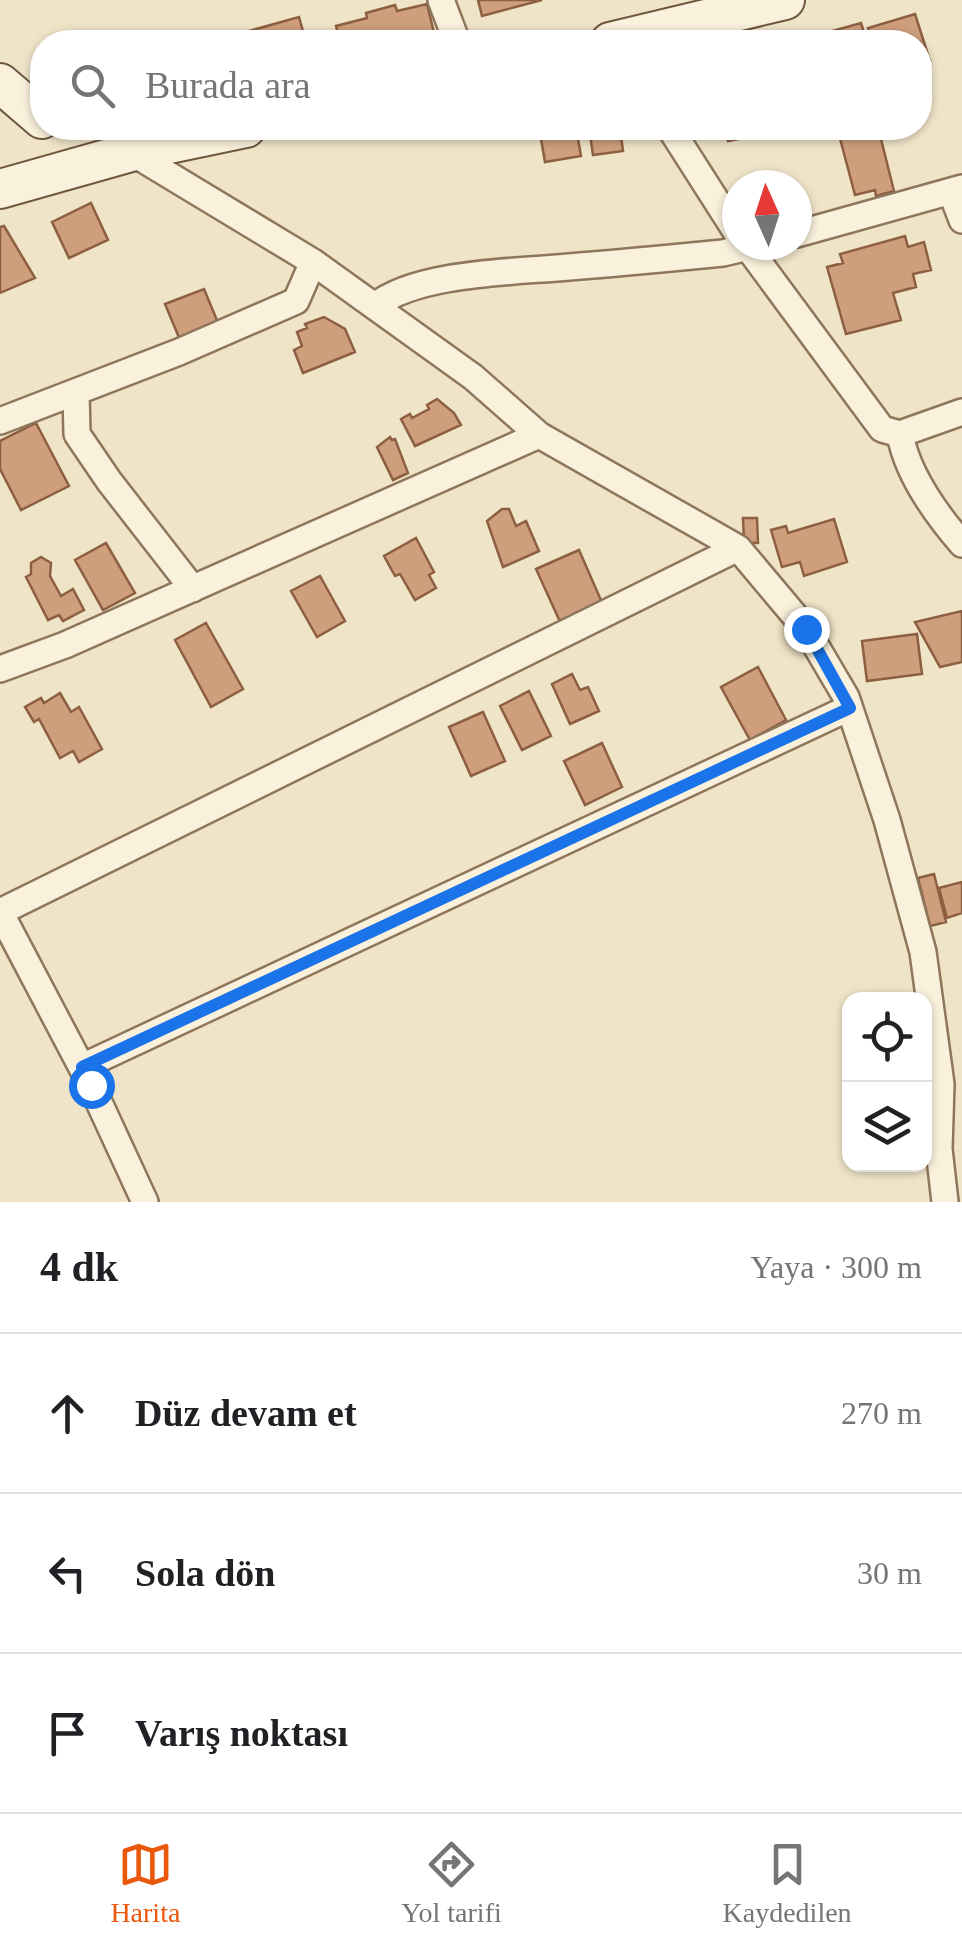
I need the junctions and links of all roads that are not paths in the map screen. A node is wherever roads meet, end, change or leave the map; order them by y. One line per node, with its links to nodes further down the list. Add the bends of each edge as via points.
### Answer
1 (441, 0): 3 (street)
2 (785, 0): 4 (main road)
3 (452, 30)
4 (663, 30)
5 (0, 83): 6 (main road)
6 (30, 109)
7 (66, 140): 11 (main road)
8 (188, 140): 10 (main road)
9 (678, 140): 14 (street)
10 (131, 152): 11 (main road); 19 (street)
11 (93, 162): 12 (main road)
12 (0, 189)
13 (956, 190): 15 (street); 16 (street)
14 (722, 206)
15 (962, 220)
16 (812, 230)
17 (722, 249): 20 (street, via 489,273 414,288)
18 (759, 260): 24 (street, via 882,429)
19 (312, 262): 20 (street); 21 (street, via 296,301)
20 (375, 306): 25 (street)
21 (76, 392): 23 (street); 28 (street, via 77,434)
22 (962, 412): 24 (street)
23 (0, 422)
24 (900, 434): 26 (street, via 916,478)
25 (539, 435): 27 (street); 28 (street)
26 (962, 544)
27 (738, 548): 30 (street, via 806,629); 31 (street)
28 (192, 589): 29 (street)
29 (0, 670)
30 (850, 708): 32 (street); 33 (street, via 923,952)
31 (0, 912): 32 (street)
32 (82, 1067): 34 (street)
33 (951, 1081): 35 (street, via 939,1149)
34 (145, 1202)
35 (944, 1202)

